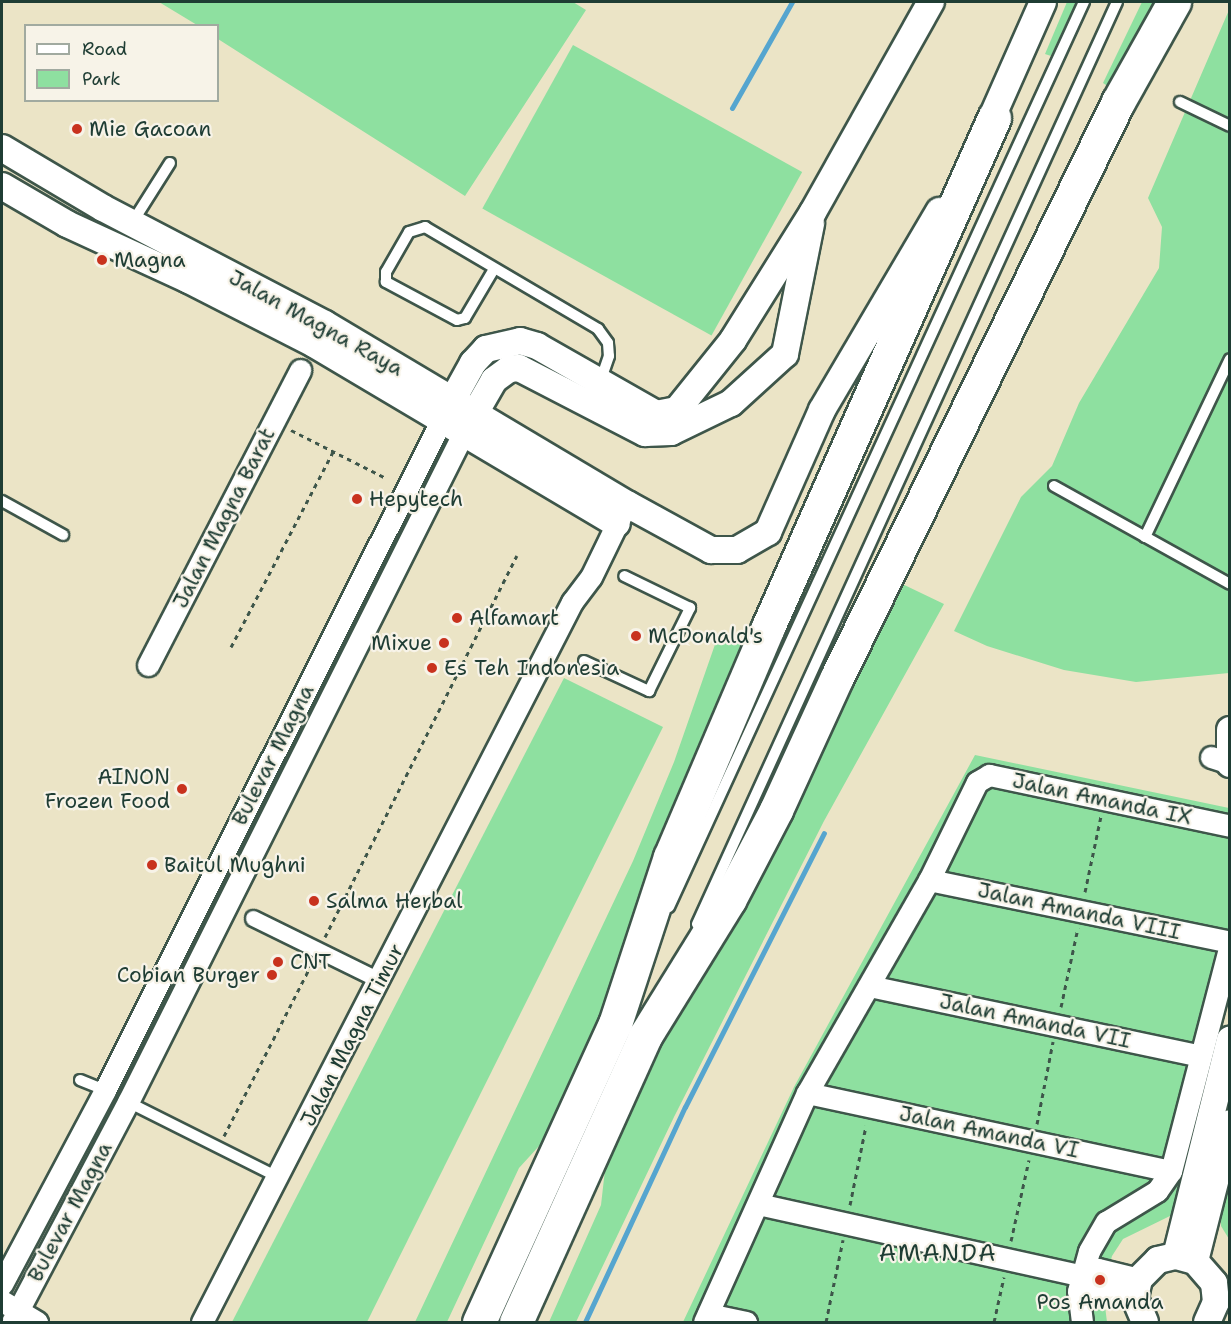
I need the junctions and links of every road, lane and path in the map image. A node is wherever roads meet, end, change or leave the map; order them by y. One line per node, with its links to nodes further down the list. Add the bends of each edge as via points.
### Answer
1 (931, 2): 12 (street)
2 (1043, 2): 7 (street, Jalan Magna Raya)
3 (1084, 2): 41 (lane)
4 (1117, 2): 50 (lane)
5 (1174, 2): 50 (highway, via 1118,102 776,810 729,900)
6 (1180, 102): 8 (lane)
7 (994, 118): 26 (street, Jalan Magna Raya, via 822,410 768,532 737,550 711,550); 48 (highway, via 670,857)
8 (1230, 126)
9 (2, 148): 13 (street, Jalan Magna Raya)
10 (170, 163): 13 (lane)
11 (2, 186): 15 (street, Jalan Magna Raya, via 67,224)
12 (813, 212): 18 (street, via 734,340 677,410 656,414); 21 (street, via 785,354 731,403 671,432 645,433 519,368 509,369 494,380)
13 (132, 223): 15 (street, Jalan Magna Raya)
14 (494, 269): 14 (lane, via 465,318 458,320 386,282 386,272 415,227 424,227); 18 (lane, via 598,329 608,343 609,356)
15 (319, 334): 17 (lane); 19 (street, Jalan Magna Raya)
16 (1230, 359): 28 (lane)
17 (300, 370): 20 (street, Jalan Magna Barat)
18 (599, 383): 19 (street, via 537,346 520,341 486,349 473,363)
19 (447, 410): 21 (street, Jalan Magna Raya); 54 (street, Bulevar Magna)
20 (274, 421): 22 (path); 34 (street, Jalan Magna Barat)
21 (469, 423): 26 (street, Jalan Magna Raya); 56 (street, Bulevar Magna)
22 (333, 452): 23 (path); 32 (path)
23 (386, 478)
24 (1054, 486): 28 (lane)
25 (2, 501): 27 (lane)
26 (622, 514): 46 (street, Jalan Magna Timur, via 591,577 572,602)
27 (63, 536)
28 (1145, 537): 31 (lane)
29 (517, 556): 45 (path)
30 (624, 576): 33 (lane, via 690,608 649,691)
31 (1230, 584)
32 (231, 647)
33 (584, 661)
34 (148, 665)
35 (1224, 728): 36 (street)
36 (1223, 761)
37 (1105, 798): 38 (street, Jalan Amanda IX); 39 (street, Jalan Amanda IX, via 989,775 977,782); 40 (path)
38 (1230, 826)
39 (929, 880): 40 (street, Jalan Amanda VIII); 47 (street)
40 (1081, 912): 44 (street, Jalan Amanda VIII); 49 (path)
41 (665, 917)
42 (253, 918): 45 (street)
43 (660, 927): 48 (lane)
44 (1230, 943): 52 (street)
45 (318, 950): 46 (street); 59 (path)
46 (380, 980): 61 (street, Jalan Magna Timur)
47 (869, 986): 49 (street, Jalan Amanda VII); 55 (street)
48 (615, 1024): 73 (highway)
49 (1057, 1025): 52 (street, Jalan Amanda VII); 58 (path)
50 (645, 1036): 74 (highway)
51 (1230, 1040): 64 (street)
52 (1200, 1056): 60 (street)
53 (80, 1080): 54 (lane)
54 (105, 1090): 56 (street); 66 (street, Bulevar Magna)
55 (807, 1093): 58 (street, Jalan Amanda VI); 62 (street)
56 (128, 1102): 59 (lane); 68 (street, Bulevar Magna)
57 (1230, 1123): 64 (street)
58 (1033, 1141): 60 (street, Jalan Amanda VI); 63 (path)
59 (218, 1147): 61 (lane)
60 (1171, 1171): 65 (street, via 1157,1191 1106,1222 1089,1251)
61 (279, 1178): 72 (street, Jalan Magna Timur)
62 (758, 1204): 63 (street); 69 (street)
63 (1007, 1259): 65 (street); 76 (path)
64 (1186, 1259): 67 (street, via 1158,1260); 70 (street, via 1214,1283)
65 (1082, 1276): 67 (street, via 1093,1287); 77 (street, via 1078,1291)
66 (2, 1284)
67 (1137, 1288): 78 (street)
68 (8, 1315): 71 (street)
69 (706, 1318): 75 (street)
70 (1215, 1319)
71 (37, 1323)
72 (202, 1323)
73 (479, 1323)
74 (516, 1323)
75 (746, 1323)
76 (994, 1323)
77 (1082, 1323)
78 (1145, 1323)

